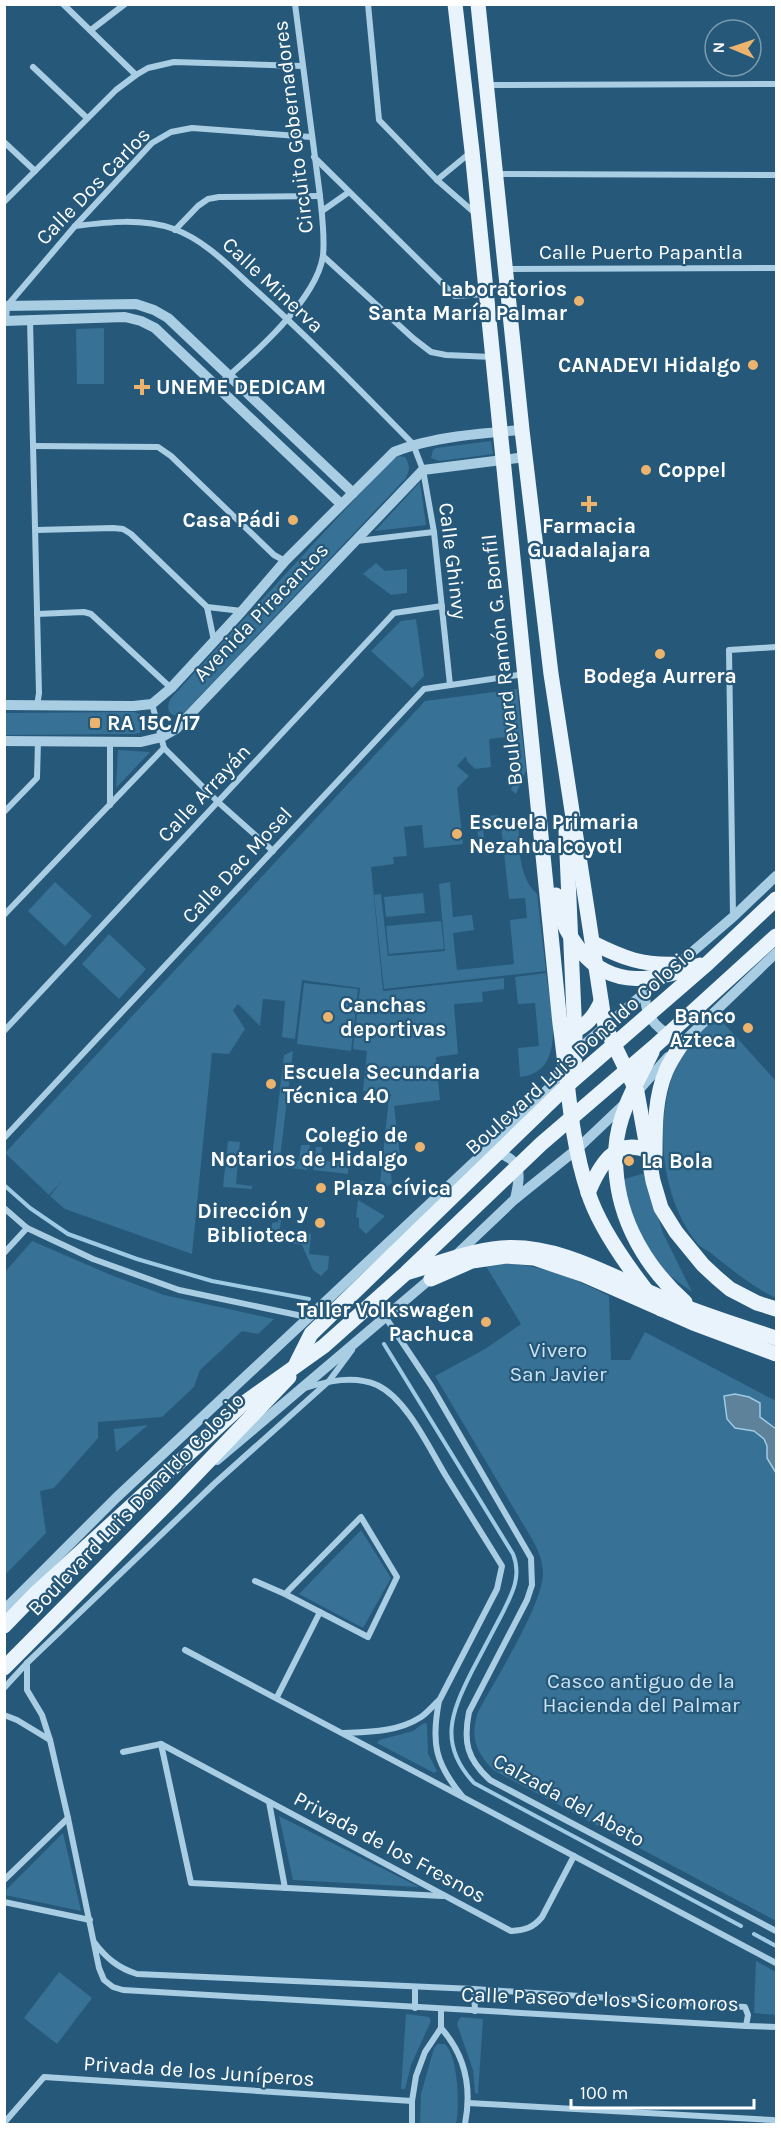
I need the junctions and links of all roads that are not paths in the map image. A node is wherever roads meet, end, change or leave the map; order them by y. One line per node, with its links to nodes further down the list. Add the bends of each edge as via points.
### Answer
1 (63, 4): 7 (street)
2 (125, 4): 7 (street)
3 (295, 4): 8 (street, Circuito Gobernadores)
4 (368, 4): 21 (street, via 379,120)
5 (455, 4): 16 (main road, Boulevard Ramón G. Bonfil)
6 (478, 4): 12 (main road)
7 (91, 30): 10 (street)
8 (302, 66): 10 (street, via 174,62); 14 (street, Circuito Gobernadores)
9 (33, 67): 13 (street)
10 (136, 75): 13 (street)
11 (777, 84): 12 (street)
12 (486, 85): 19 (main road)
13 (87, 118): 18 (street)
14 (311, 137): 17 (street, Circuito Gobernadores); 27 (street, Calle Dos Carlos, via 192,128 171,132 152,142)
15 (4, 142): 18 (street)
16 (472, 151): 21 (street); 26 (main road, Boulevard Ramón G. Bonfil)
17 (314, 157): 22 (street); 23 (street, Circuito Gobernadores)
18 (35, 171): 24 (street)
19 (496, 174): 20 (street); 31 (main road)
20 (777, 175)
21 (437, 180): 26 (street)
22 (349, 192): 25 (street); 32 (street, via 455,296)
23 (320, 196): 25 (street, Circuito Gobernadores); 28 (street, via 208,199)
24 (4, 202)
25 (322, 211): 29 (street, Circuito Gobernadores)
26 (479, 217): 32 (main road, Boulevard Ramón G. Bonfil)
27 (75, 226): 28 (street, Calle Minerva, via 148,223); 33 (street, Calle Dos Carlos)
28 (175, 230): 34 (street, Calle Minerva, via 207,246)
29 (323, 256): 34 (street, Circuito Gobernadores, via 308,294); 37 (street, via 431,352)
30 (777, 268): 31 (street, Calle Puerto Papantla)
31 (506, 269): 40 (main road)
32 (487, 294): 37 (main road, Boulevard Ramón G. Bonfil)
33 (6, 306): 36 (street); 38 (street, via 136,304 168,318)
34 (288, 319): 38 (street, Circuito Gobernadores); 42 (street, Calle Minerva)
35 (30, 320): 36 (street); 39 (street, via 125,317 141,321 155,328); 43 (street)
36 (5, 321)
37 (493, 357): 41 (main road, Boulevard Ramón G. Bonfil)
38 (230, 376): 39 (street, Circuito Gobernadores); 47 (street)
39 (217, 386): 48 (street)
40 (522, 430): 41 (street, Avenida Piracantos); 44 (main road)
41 (500, 431): 42 (street, Avenida Piracantos); 45 (main road, Boulevard Ramón G. Bonfil)
42 (413, 444): 46 (street, Calle Ghinvy); 47 (street, Avenida Piracantos, via 394,452)
43 (34, 446): 50 (street); 53 (street, via 158,447)
44 (526, 457): 45 (street); 70 (main road)
45 (503, 460): 46 (street); 49 (main road, Boulevard Ramón G. Bonfil)
46 (423, 470): 51 (street, Calle Ghinvy); 52 (street, Avenida Piracantos)
47 (353, 493): 48 (street, Avenida Piracantos)
48 (341, 504): 53 (street, Avenida Piracantos)
49 (508, 506): 60 (main road, Boulevard Ramón G. Bonfil); 82 (main road, bridge, via 523,556 556,895 565,928 587,958 601,969 626,978 656,978)
50 (36, 530): 55 (street, via 123,530); 57 (street)
51 (434, 532): 52 (street); 54 (street, Calle Ghinvy)
52 (356, 541): 69 (street, Avenida Piracantos)
53 (285, 561): 56 (street, Avenida Piracantos)
54 (442, 606): 61 (street, Calle Ghinvy); 71 (street, Calle Arrayán, via 394,613)
55 (207, 607): 56 (street); 58 (street)
56 (242, 612): 58 (street, Avenida Piracantos)
57 (37, 614): 62 (street, via 91,614); 65 (street)
58 (214, 641): 62 (street, Avenida Piracantos)
59 (777, 647): 78 (street, via 729,650)
60 (525, 674): 61 (street, Calle Dac Mosel); 86 (main road, Boulevard Ramón G. Bonfil)
61 (450, 685): 74 (street, Calle Dac Mosel, via 424,688)
62 (171, 687): 63 (street, Avenida Piracantos)
63 (153, 704): 65 (street); 69 (street)
64 (4, 705): 65 (street)
65 (37, 706)
66 (4, 741): 67 (street, Avenida Piracantos)
67 (38, 741): 68 (street, Avenida Piracantos); 73 (street, via 37,778)
68 (110, 742): 69 (street, Avenida Piracantos); 72 (street)
69 (163, 742): 71 (street); 72 (street)
70 (565, 771): 80 (main road); 92 (main road, bridge, via 575,1037)
71 (218, 802): 74 (street); 88 (street, Calle Arrayán)
72 (110, 806): 77 (street)
73 (4, 812)
74 (273, 851): 94 (street, Calle Dac Mosel)
75 (777, 876): 78 (street)
76 (777, 899): 82 (main road, Boulevard Luis Donaldo Colosio, bridge)
77 (4, 915)
78 (733, 917): 83 (street)
79 (777, 936): 90 (main road, Boulevard Luis Donaldo Colosio, bridge)
80 (593, 943): 83 (main road, via 631,961); 85 (main road)
81 (777, 953): 89 (street)
82 (708, 963): 92 (main road, Boulevard Luis Donaldo Colosio, bridge)
83 (678, 964): 84 (street)
84 (645, 994): 87 (street); 89 (street, via 652,1022)
85 (601, 1002): 86 (main road, via 595,1015 579,1029); 87 (main road)
86 (560, 1024): 91 (main road, Boulevard Ramón G. Bonfil)
87 (605, 1026): 91 (street); 93 (main road)
88 (4, 1031)
89 (683, 1042): 93 (street); 101 (main road, via 660,1086 655,1156)
90 (655, 1046): 104 (main road, Boulevard Luis Donaldo Colosio, bridge, via 541,1144); 112 (main road, bridge, via 631,1095 616,1146 617,1186 623,1213 646,1260 685,1302 708,1318)
91 (565, 1060): 95 (main road, Boulevard Ramón G. Bonfil); 96 (street, via 552,1085)
92 (571, 1082): 116 (main road, Boulevard Luis Donaldo Colosio, bridge, via 311,1334 289,1377)
93 (637, 1092): 95 (street); 97 (main road)
94 (4, 1138)
95 (577, 1149): 98 (main road, Boulevard Ramón G. Bonfil); 99 (street)
96 (486, 1151): 99 (street, via 506,1155 514,1162 520,1178); 108 (street)
97 (648, 1151): 98 (main road, via 631,1146 609,1156); 101 (main road)
98 (588, 1194): 106 (main road, Boulevard Ramón G. Bonfil, via 634,1276)
99 (515, 1199): 105 (street)
100 (4, 1208): 102 (street)
101 (661, 1208): 107 (main road, via 676,1232 717,1278 730,1289)
102 (27, 1228): 103 (street); 108 (street, via 93,1260 179,1290)
103 (4, 1253)
104 (406, 1273): 110 (main road, bridge, via 466,1254 502,1248 554,1253 666,1299); 121 (main road, Boulevard Luis Donaldo Colosio, bridge, via 324,1346 244,1403)
105 (431, 1279): 106 (main road, via 472,1261 506,1256 534,1258); 109 (street)
106 (661, 1309): 113 (main road, Boulevard Ramón G. Bonfil)
107 (777, 1310)
108 (307, 1317): 119 (street)
109 (386, 1318): 111 (street); 142 (street, Calzada del Abeto, via 432,1387 531,1558 532,1585 527,1600 468,1712 465,1728 471,1758 490,1780)
110 (777, 1338)
111 (360, 1340): 114 (street); 115 (street)
112 (777, 1346)
113 (777, 1354)
114 (329, 1381): 115 (street); 123 (street, via 214,1484); 127 (street, via 364,1381 377,1385 397,1401 502,1566 497,1589)
115 (303, 1389): 116 (street)
116 (177, 1494): 124 (main road, Boulevard Luis Donaldo Colosio)
117 (255, 1581): 118 (street)
118 (285, 1594): 120 (street); 120 (street, via 361,1517 397,1577 368,1637)
119 (4, 1610)
120 (320, 1612): 126 (street)
121 (4, 1626)
122 (185, 1650): 126 (street)
123 (27, 1663): 125 (street); 130 (street, via 27,1690)
124 (4, 1668)
125 (4, 1688)
126 (277, 1697): 129 (street)
127 (439, 1701): 129 (street, via 421,1718 401,1726); 133 (street, via 435,1744 445,1775)
128 (4, 1715): 130 (street)
129 (344, 1733): 133 (street)
130 (50, 1740): 135 (street)
131 (161, 1744): 132 (street); 134 (street, Privada de los Fresnos); 138 (street, via 191,1883)
132 (123, 1752)
133 (464, 1799): 136 (street)
134 (269, 1802): 138 (street); 139 (street, Privada de los Fresnos)
135 (68, 1818): 137 (street); 141 (street)
136 (574, 1856): 139 (street, Privada de los Fresnos, via 542,1917 525,1930 511,1930); 144 (street)
137 (4, 1880)
138 (285, 1888): 139 (street)
139 (446, 1896)
140 (4, 1902): 141 (street)
141 (90, 1920): 143 (street)
142 (777, 1930)
143 (94, 1942): 145 (street, Calle Paseo de los Sicomoros, via 117,1966 137,1974); 147 (street, Calle Paseo de los Sicomoros, via 105,1980 123,1990)
144 (777, 1963)
145 (415, 1987): 146 (street, Calle Paseo de los Sicomoros); 147 (street)
146 (474, 1989): 149 (street); 150 (street, Calle Paseo de los Sicomoros, via 745,2007)
147 (415, 2008): 148 (street, Calle Paseo de los Sicomoros)
148 (441, 2009): 149 (street, Calle Paseo de los Sicomoros); 152 (street)
149 (475, 2011): 150 (street, Calle Paseo de los Sicomoros)
150 (746, 2026): 151 (street)
151 (777, 2027)
152 (441, 2028): 153 (street, via 423,2058); 154 (street, via 455,2043 460,2056)
153 (412, 2101): 155 (street, Privada de los Juníperos, via 44,2077); 156 (street)
154 (468, 2103): 157 (street); 158 (street, via 773,2120)
155 (4, 2123)
156 (412, 2124)
157 (465, 2124)
158 (773, 2124)

